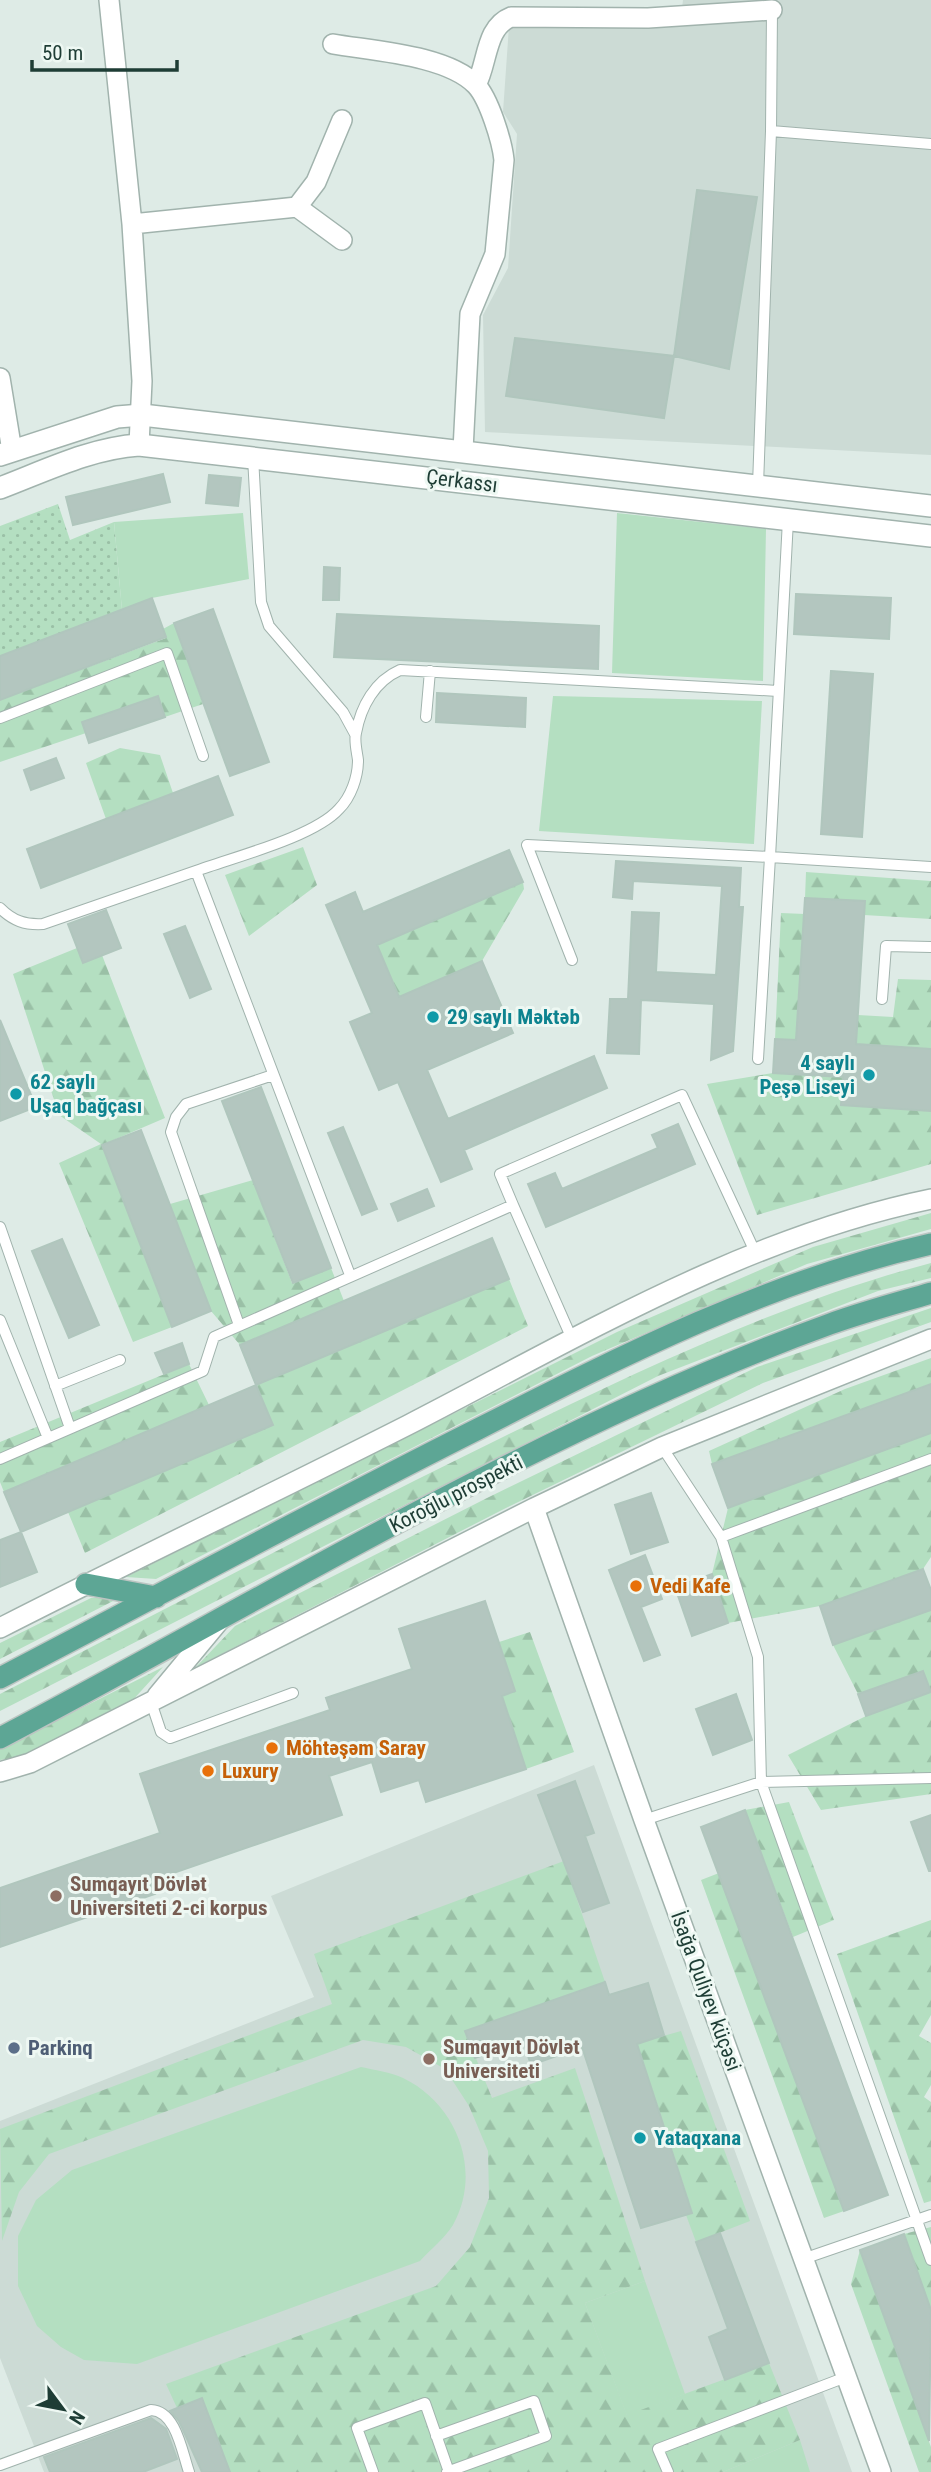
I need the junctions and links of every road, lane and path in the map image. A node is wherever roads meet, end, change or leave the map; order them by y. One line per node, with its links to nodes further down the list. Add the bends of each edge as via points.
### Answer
1 (109, 0): 9 (street)
2 (772, 10): 4 (street, via 648,18 511,17 499,22 491,37); 6 (lane)
3 (333, 44): 4 (street, via 445,66)
4 (476, 85): 14 (street, via 504,160 495,254 470,314)
5 (342, 120): 8 (street, via 316,183)
6 (771, 131): 7 (lane); 17 (lane)
7 (931, 144)
8 (296, 207): 9 (street); 10 (street)
9 (132, 224): 12 (street)
10 (342, 240)
11 (0, 378): 15 (street)
12 (142, 415): 13 (street); 14 (street, Çerkassı); 15 (street, Çerkassı, via 117,417)
13 (139, 445): 16 (street, Çerkassı); 18 (street, Çerkassı, via 89,454)
14 (463, 450): 17 (street, Çerkassı)
15 (6, 453)
16 (253, 456): 20 (street, Çerkassı); 26 (lane, via 261,601 269,626 343,712)
17 (758, 486): 19 (street, Çerkassı)
18 (0, 488)
19 (931, 506)
20 (788, 520): 21 (street, Çerkassı); 23 (lane)
21 (931, 536)
22 (429, 671): 23 (lane); 25 (lane); 26 (lane, via 400,670 383,678 371,694)
23 (778, 691): 28 (lane)
24 (0, 718): 27 (lane, via 167,653)
25 (426, 718)
26 (355, 734): 30 (lane, via 358,764 353,787 340,808 320,826)
27 (203, 756)
28 (770, 857): 29 (lane); 33 (lane, via 527,845); 35 (lane)
29 (931, 867)
30 (196, 871): 31 (lane, via 43,924 27,925); 36 (lane)
31 (0, 908)
32 (931, 947): 34 (lane, via 886,946)
33 (572, 960)
34 (882, 999)
35 (758, 1059)
36 (274, 1075): 42 (lane); 45 (lane, via 186,1104 171,1132)
37 (931, 1199): 41 (street, via 885,1208)
38 (513, 1205): 41 (lane, via 500,1174 682,1095); 42 (lane); 46 (lane)
39 (0, 1227): 49 (lane)
40 (931, 1244): 58 (main road, via 893,1252 752,1300 617,1358)
41 (756, 1254): 46 (street)
42 (350, 1275): 45 (lane)
43 (931, 1293): 59 (main road, Koroğlu prospekti, via 832,1323 753,1354 565,1438)
44 (0, 1320): 51 (lane)
45 (239, 1325): 50 (lane, via 214,1337 203,1371)
46 (572, 1339): 57 (street)
47 (931, 1339): 52 (street)
48 (120, 1360): 49 (lane)
49 (55, 1386): 50 (lane)
50 (70, 1429): 51 (lane)
51 (48, 1438): 53 (lane)
52 (662, 1447): 55 (street); 56 (lane)
53 (0, 1459)
54 (931, 1459): 56 (lane)
55 (534, 1508): 63 (street); 68 (street, İsağa Quliyev küçəsi)
56 (721, 1537): 67 (lane, via 758,1657)
57 (86, 1584): 58 (main road); 60 (street)
58 (156, 1597): 61 (main road)
59 (223, 1617): 63 (street); 64 (main road, Koroğlu prospekti)
60 (0, 1628)
61 (0, 1678)
62 (293, 1693): 63 (lane, via 170,1738 161,1732)
63 (151, 1702): 65 (street, via 30,1763)
64 (0, 1738)
65 (0, 1772)
66 (931, 1777): 67 (lane)
67 (761, 1782): 68 (lane); 70 (lane)
68 (644, 1820): 71 (street, İsağa Quliyev küçəsi)
69 (931, 2216): 70 (lane)
70 (916, 2220): 71 (lane); 72 (lane)
71 (803, 2259): 73 (street, İsağa Quliyev küçəsi)
72 (931, 2260)
73 (846, 2377): 79 (lane, via 657,2449); 80 (street, İsağa Quliyev küçəsi)
74 (436, 2437): 77 (lane, via 425,2403 357,2428); 78 (lane); 78 (lane, via 534,2402 546,2436)
75 (0, 2465): 76 (lane, via 158,2410 170,2420)
76 (189, 2472)
77 (373, 2472)
78 (448, 2472)
79 (668, 2472)
80 (881, 2472)

